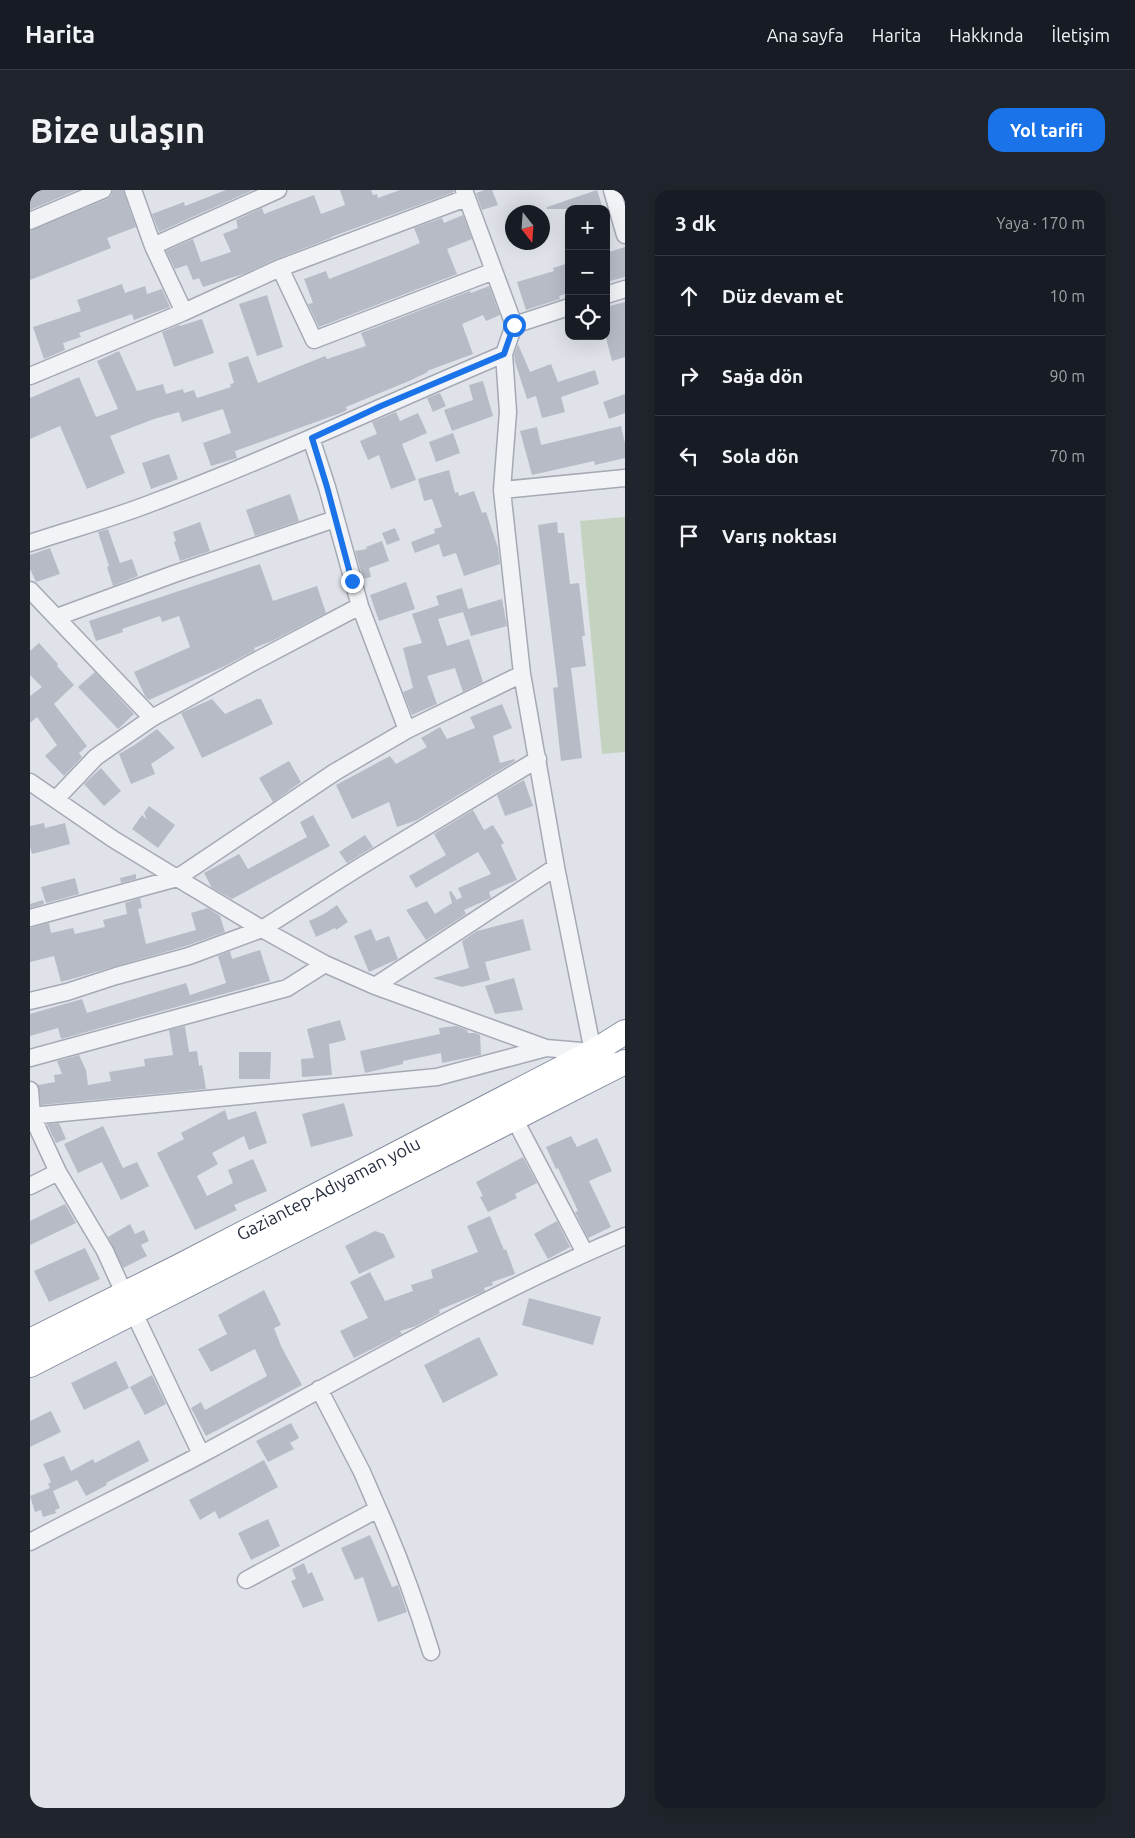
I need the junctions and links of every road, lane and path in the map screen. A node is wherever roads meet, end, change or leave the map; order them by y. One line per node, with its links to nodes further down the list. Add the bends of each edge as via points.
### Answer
1 (103, 190): 6 (street)
2 (134, 190): 8 (street)
3 (278, 190): 8 (street)
4 (612, 190): 7 (street)
5 (465, 194): 9 (street); 10 (street)
6 (30, 221)
7 (625, 235)
8 (154, 246): 14 (street)
9 (280, 268): 10 (street, via 314,340); 14 (street)
10 (494, 271): 15 (street)
11 (625, 289): 12 (street)
12 (610, 294)
13 (565, 309): 15 (street)
14 (184, 312): 17 (street)
15 (514, 325): 16 (street)
16 (504, 354): 18 (street); 20 (street, via 508,412)
17 (30, 376)
18 (312, 438): 21 (street); 22 (street, via 148,505)
19 (625, 478): 20 (street)
20 (502, 490): 26 (street)
21 (335, 519): 24 (street); 25 (street)
22 (30, 543)
23 (30, 590): 25 (street)
24 (360, 606): 27 (street); 28 (street)
25 (57, 617): 27 (street)
26 (522, 674): 28 (street); 29 (street)
27 (152, 718): 31 (street, via 96,757)
28 (407, 730): 33 (street, via 335,772)
29 (538, 759): 32 (street); 35 (street)
30 (30, 782): 31 (street)
31 (56, 799): 33 (street)
32 (556, 867): 37 (street); 41 (street)
33 (177, 878): 34 (street); 35 (street)
34 (30, 918)
35 (262, 929): 36 (street); 38 (street, via 189,956)
36 (325, 964): 37 (street); 42 (street, via 287,988)
37 (375, 986): 40 (street)
38 (30, 1001)
39 (625, 1032): 41 (highway, Gaziantep-Adıyaman yolu)
40 (546, 1048): 41 (street); 45 (street, via 437,1077)
41 (593, 1052): 43 (street); 51 (highway, Gaziantep-Adıyaman yolu)
42 (30, 1058)
43 (624, 1064): 46 (highway, Gaziantep-Adıyaman yolu)
44 (30, 1090): 45 (street)
45 (31, 1116): 47 (street)
46 (515, 1120): 50 (street); 51 (highway, Gaziantep-Adıyaman yolu)
47 (58, 1172): 48 (street); 51 (street, via 105,1251)
48 (30, 1186)
49 (625, 1236): 50 (street)
50 (585, 1253): 54 (street)
51 (129, 1303): 52 (highway, Gaziantep-Adıyaman yolu); 53 (highway, Gaziantep-Adıyaman yolu); 55 (street)
52 (30, 1341)
53 (30, 1365)
54 (319, 1389): 55 (street); 56 (street)
55 (201, 1454): 57 (street)
56 (378, 1509): 58 (street); 59 (street, via 399,1557)
57 (30, 1542)
58 (246, 1580)
59 (430, 1652)

